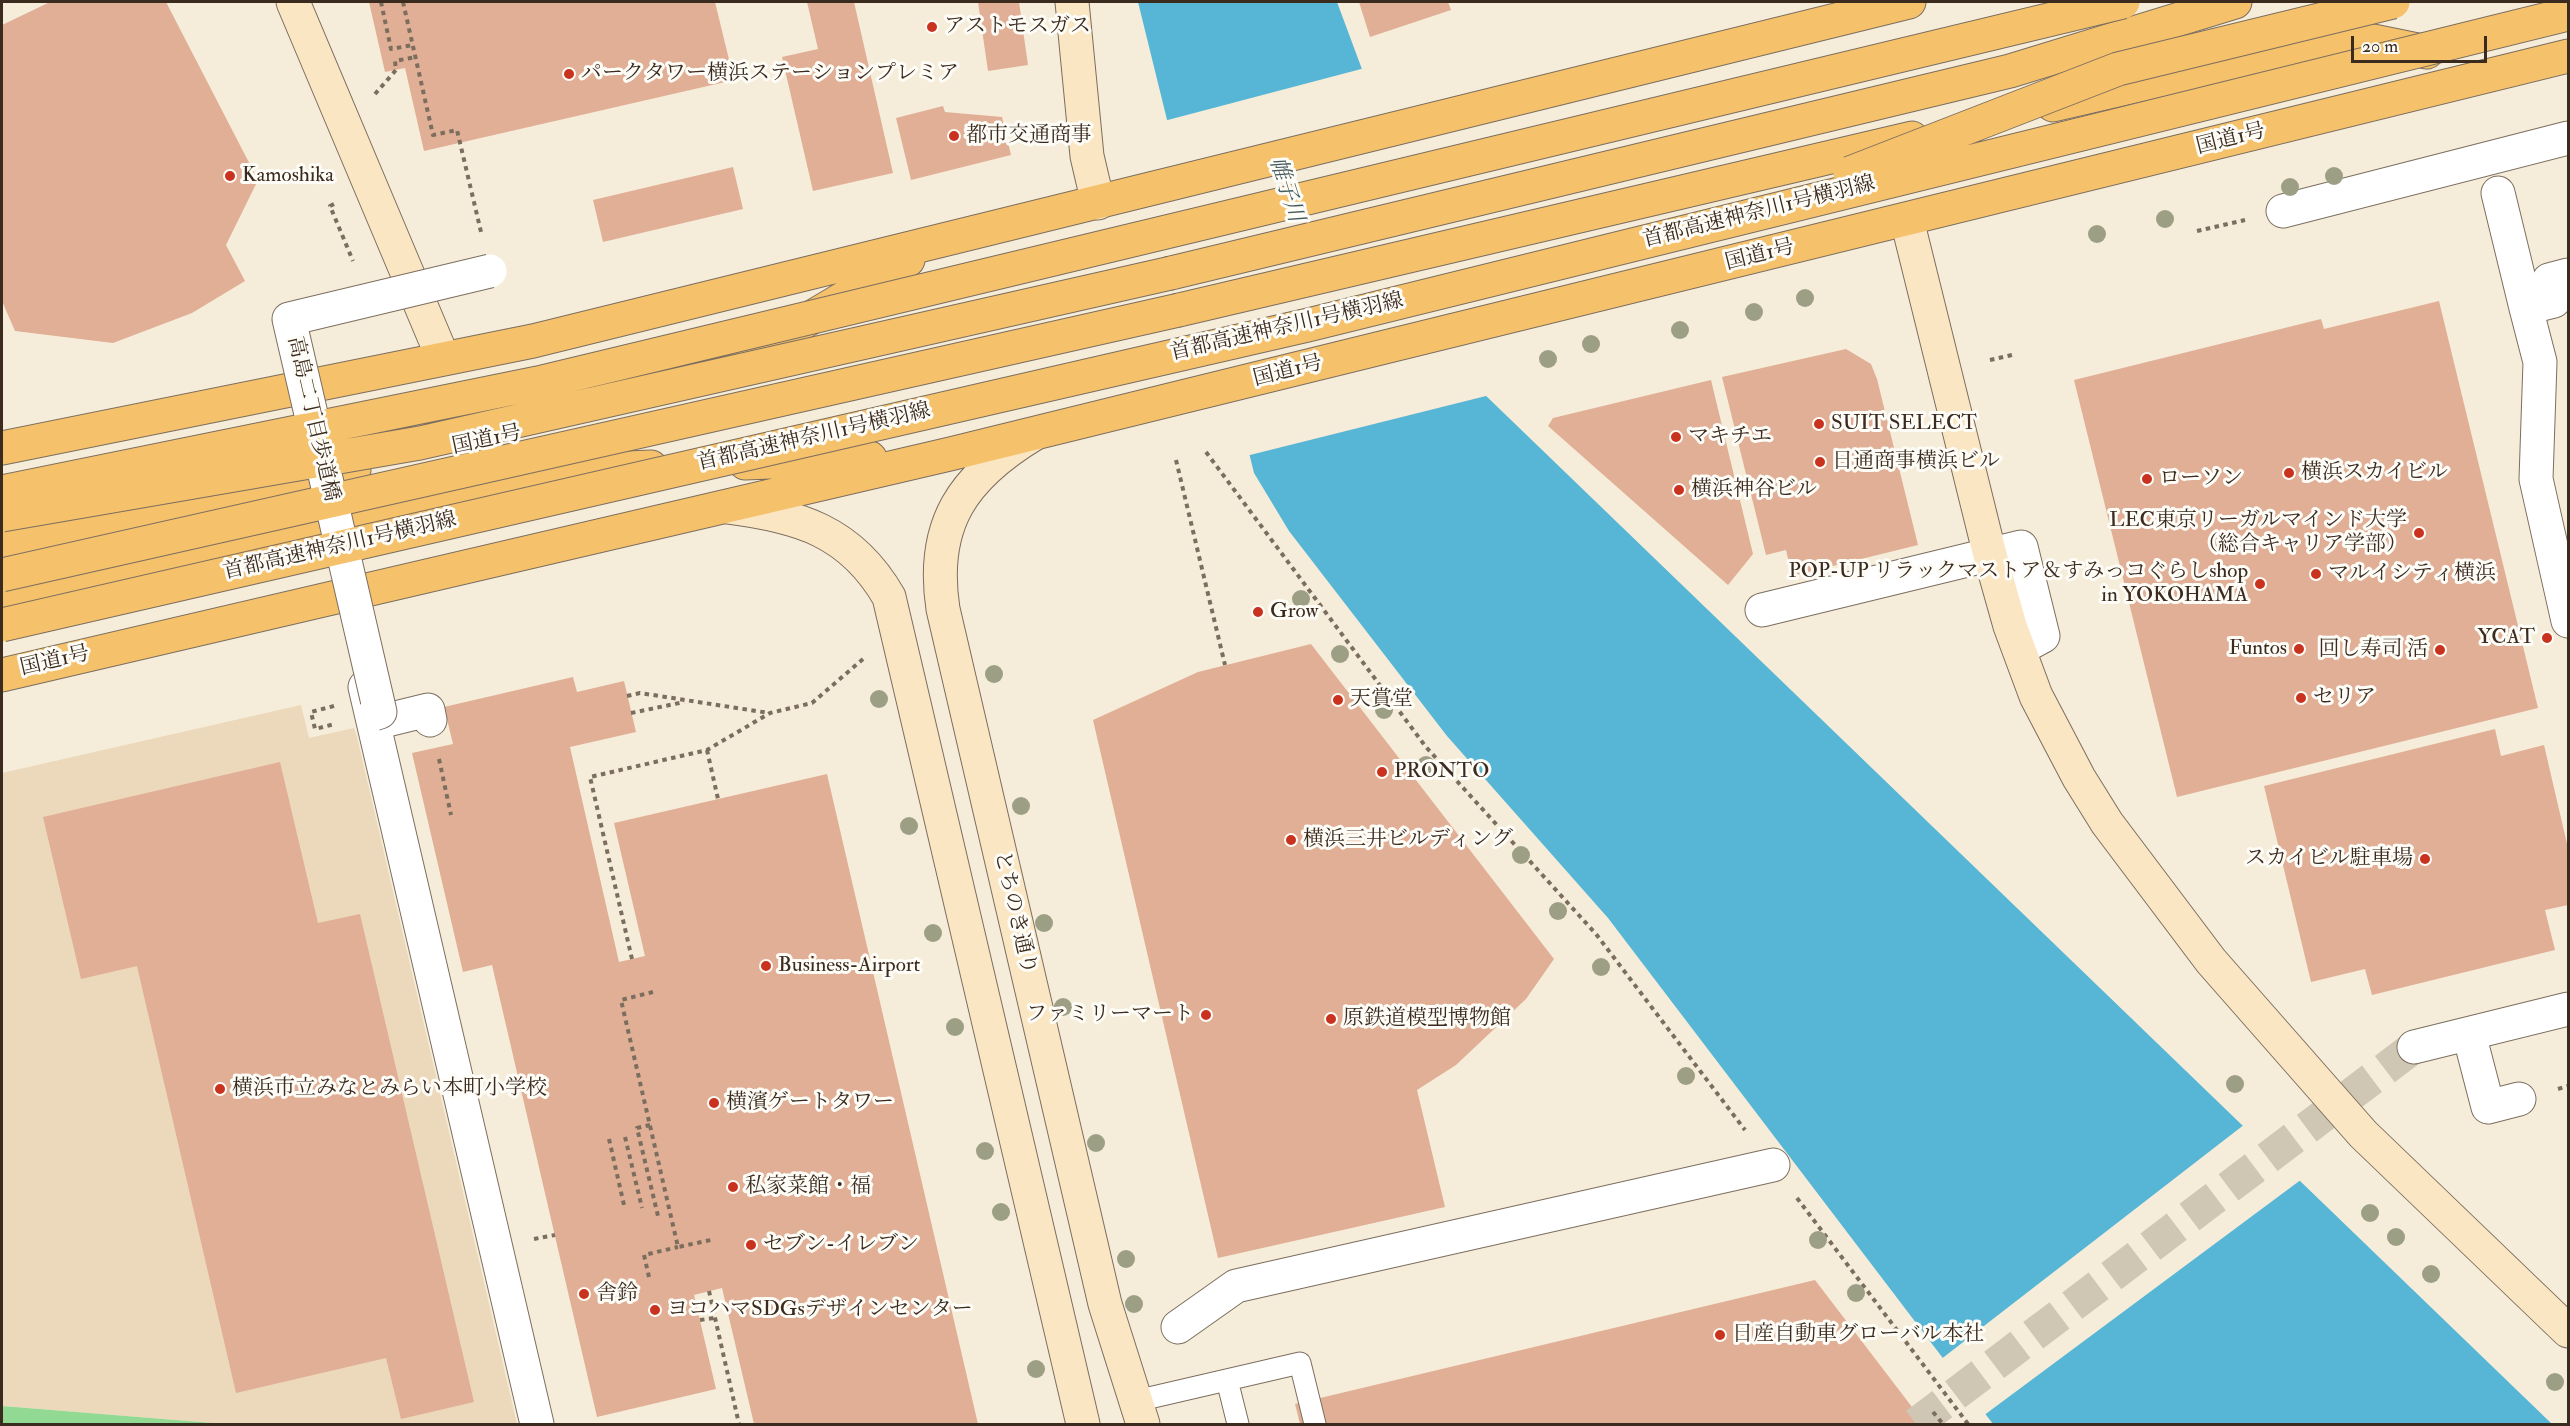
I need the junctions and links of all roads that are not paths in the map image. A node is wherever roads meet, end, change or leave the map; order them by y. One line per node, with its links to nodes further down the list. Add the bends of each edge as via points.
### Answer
1 (292, 2): 20 (street)
2 (1072, 2): 12 (street, via 1087,156)
3 (1909, 2): 12 (highway, 国道1号)
4 (2123, 2): 24 (highway, bridge, via 538,383)
5 (2235, 2): 26 (highway, bridge, via 2010,71 1171,273 420,443)
6 (2393, 2): 15 (highway, bridge, via 2118,69)
7 (2568, 14): 15 (highway, 首都高速神奈川1号横羽線, bridge)
8 (2568, 56): 9 (highway, 国道1号)
9 (2480, 78): 14 (highway, 国道1号); 30 (highway, bridge, via 2438,54 2373,41 2327,42 1179,310)
10 (2568, 138): 13 (street)
11 (2498, 193): 19 (street)
12 (1098, 203): 16 (highway, 国道1号)
13 (2283, 211)
14 (1907, 220): 21 (highway, 国道1号); 29 (street)
15 (1725, 221): 34 (highway, 首都高速神奈川1号横羽線, bridge, via 1308,325)
16 (939, 242): 20 (highway, 国道1号, via 533,341); 27 (highway, 国道1号, via 787,332 645,398 560,424)
17 (490, 271): 37 (street, 高島二丁目歩道橋, bridge, via 289,319 377,713 382,721 428,710)
18 (2568, 275): 19 (street, via 2549,280 2554,301)
19 (2526, 308): 28 (street, via 2541,362 2536,479)
20 (443, 358): 22 (highway, 国道1号)
21 (1036, 432): 23 (highway, 国道1号); 46 (street, とちのき通り, via 1008,450 959,500 948,522 939,579 1105,1304)
22 (2, 448)
23 (950, 454): 25 (highway, 国道1号); 31 (highway, 国道1号, via 604,469)
24 (2, 492)
25 (724, 507): 36 (highway, 国道1号); 48 (street, via 770,512 797,520 844,543 874,570 889,597)
26 (2, 515)
27 (2, 548)
28 (2560, 548): 33 (street)
29 (1990, 555): 32 (street); 44 (street, via 2036,696 2107,823 2211,961 2363,1134)
30 (2, 575)
31 (2, 603)
32 (1762, 610)
33 (2568, 621)
34 (2, 625)
35 (361, 672): 47 (street)
36 (2, 675)
37 (433, 734)
38 (2568, 1009): 39 (street)
39 (2469, 1034): 40 (street); 41 (street, via 2488,1107)
40 (2414, 1047)
41 (2519, 1099)
42 (1773, 1165): 43 (street, via 1236,1286)
43 (1178, 1327)
44 (2568, 1331)
45 (1227, 1380): 46 (lane); 49 (lane); 50 (lane, via 1300,1363)
46 (1140, 1413)
47 (537, 1425)
48 (1083, 1425)
49 (1238, 1425)
50 (1315, 1425)

